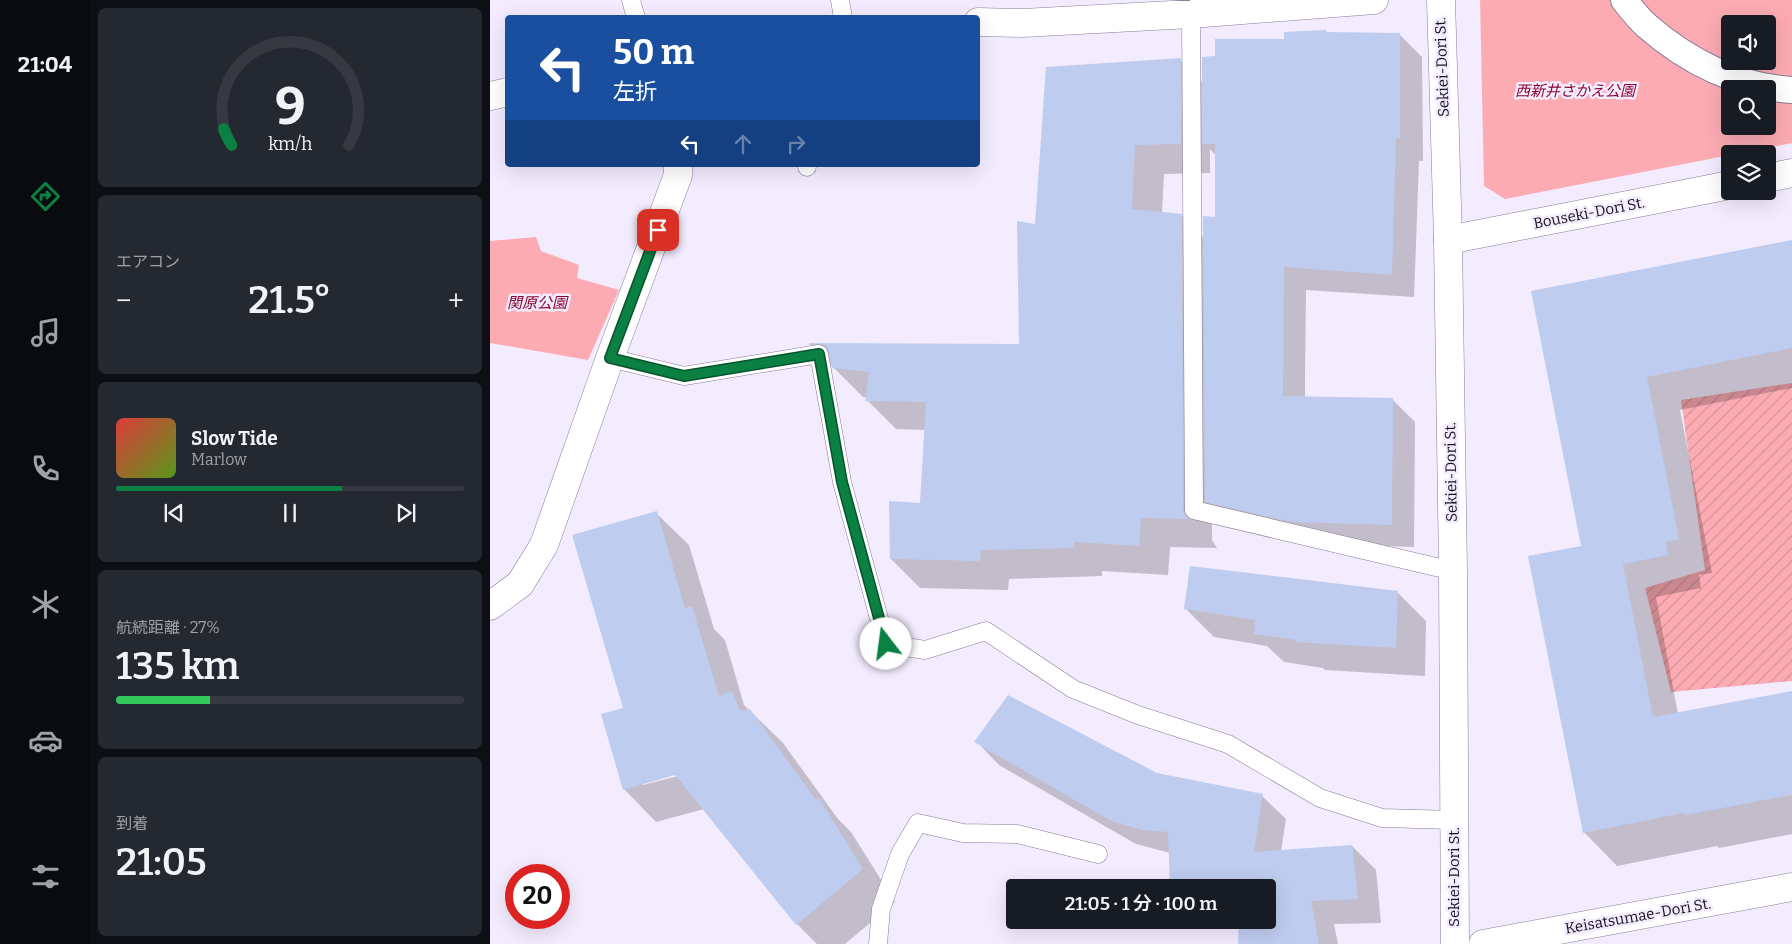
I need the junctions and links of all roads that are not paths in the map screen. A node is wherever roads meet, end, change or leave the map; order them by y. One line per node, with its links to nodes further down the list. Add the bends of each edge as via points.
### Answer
1 (631, 0): 7 (lane)
2 (840, 0): 8 (lane)
3 (1374, 0): 6 (street)
4 (1441, 0): 17 (street, Sekiei-Dori St.)
5 (1624, 0): 10 (street, via 1646,25 1685,55 1730,77)
6 (1191, 14): 9 (street, via 1023,23); 19 (lane, via 1194,510)
7 (635, 15)
8 (842, 15)
9 (980, 22)
10 (1792, 90)
11 (505, 93): 12 (street)
12 (490, 96)
13 (678, 167): 18 (street, via 678,175)
14 (1792, 173): 15 (street)
15 (1776, 176)
16 (1721, 187): 17 (street, Bouseki-Dori St.)
17 (1448, 240): 19 (street, Sekiei-Dori St.)
18 (610, 358): 20 (street, via 544,545 520,584); 21 (lane, via 684,376 819,354 842,482 886,644 925,650 986,631 1073,689 1138,715 1228,744 1320,798 1382,818)
19 (1453, 571): 21 (street, Sekiei-Dori St.)
20 (490, 606)
21 (1454, 820): 25 (street, Sekiei-Dori St.)
22 (1098, 854): 24 (lane, via 1017,834 963,833 918,823 900,854 881,909)
23 (1792, 887): 26 (street, Keisatsumae-Dori St.)
24 (878, 944)
25 (1454, 944)
26 (1483, 944)

